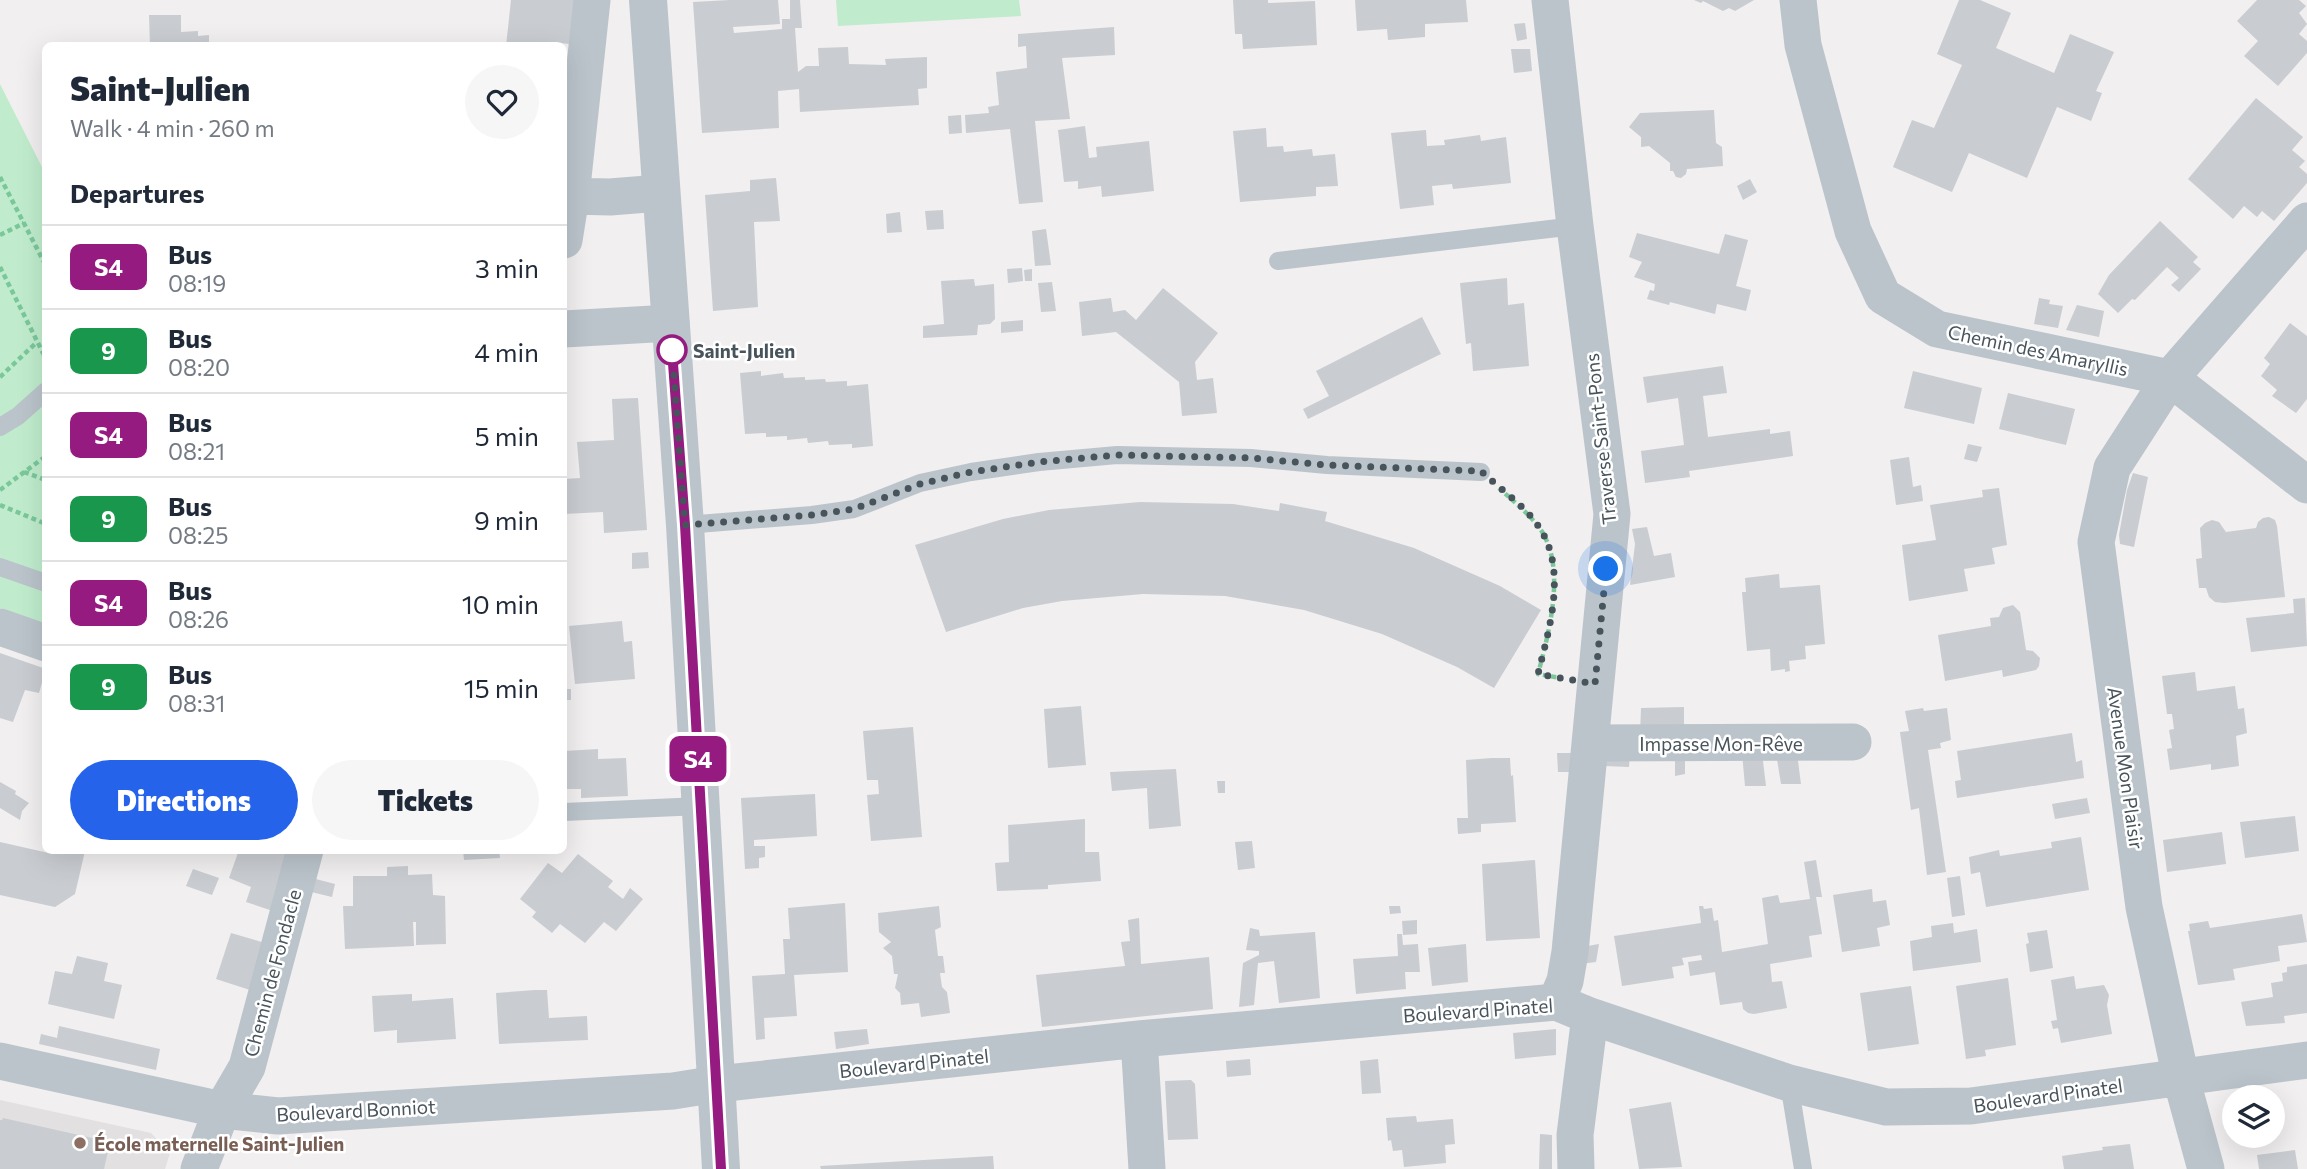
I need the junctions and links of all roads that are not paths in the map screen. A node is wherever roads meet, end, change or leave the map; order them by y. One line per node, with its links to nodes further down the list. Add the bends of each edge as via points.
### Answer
1 (592, 0): 6 (street)
2 (648, 0): 5 (street)
3 (1550, 0): 9 (street, Traverse Saint-Pons)
4 (1798, 0): 13 (street, Chemin des Amaryllis, via 1803,45 1853,231 1882,296 1937,329)
5 (660, 193): 7 (street, via 610,197); 11 (street)
6 (567, 206)
7 (567, 214)
8 (2307, 220): 13 (street, Avenue Mon Plaisir)
9 (1576, 226): 10 (lane); 23 (street, Traverse Saint-Pons, via 1612,514)
10 (1278, 261)
11 (671, 323): 12 (street); 18 (street)
12 (567, 330)
13 (2170, 378): 17 (street, Chemin des Amaryllis); 33 (street, Avenue Mon Plaisir, via 2112,468 2096,542 2144,907)
14 (42, 395): 15 (lane)
15 (0, 427)
16 (1481, 471): 18 (lane, via 1117,455 971,472 920,484 854,509)
17 (2307, 485)
18 (685, 525): 25 (street)
19 (0, 567): 20 (lane)
20 (42, 582)
21 (0, 627): 22 (street)
22 (42, 642)
23 (1590, 743): 24 (street, Impasse Mon-Rêve); 28 (street, Traverse Saint-Pons, via 1570,952)
24 (1853, 743)
25 (701, 806): 26 (lane); 35 (street)
26 (567, 812)
27 (304, 854): 36 (street, Chemin de Fondacle, via 247,1067)
28 (1556, 1002): 29 (street, Boulevard Pinatel); 30 (street, Boulevard Pinatel)
29 (1590, 1016): 34 (street, Boulevard Pinatel); 40 (street, via 1575,1135)
30 (1139, 1039): 35 (street, Boulevard Pinatel); 39 (street)
31 (2307, 1060): 33 (street, Boulevard Pinatel)
32 (0, 1061): 36 (street, Boulevard Bonniot)
33 (2181, 1078): 34 (street, Boulevard Pinatel, via 1971,1106 1886,1107); 42 (street, Avenue Mon Plaisir)
34 (1789, 1083): 41 (lane)
35 (717, 1084): 36 (street, Boulevard Bonniot, via 673,1091 278,1116); 38 (street)
36 (222, 1110): 37 (street, Chemin de Fondacle)
37 (199, 1169)
38 (721, 1169)
39 (1147, 1169)
40 (1576, 1169)
41 (1802, 1169)
42 (2206, 1169)

